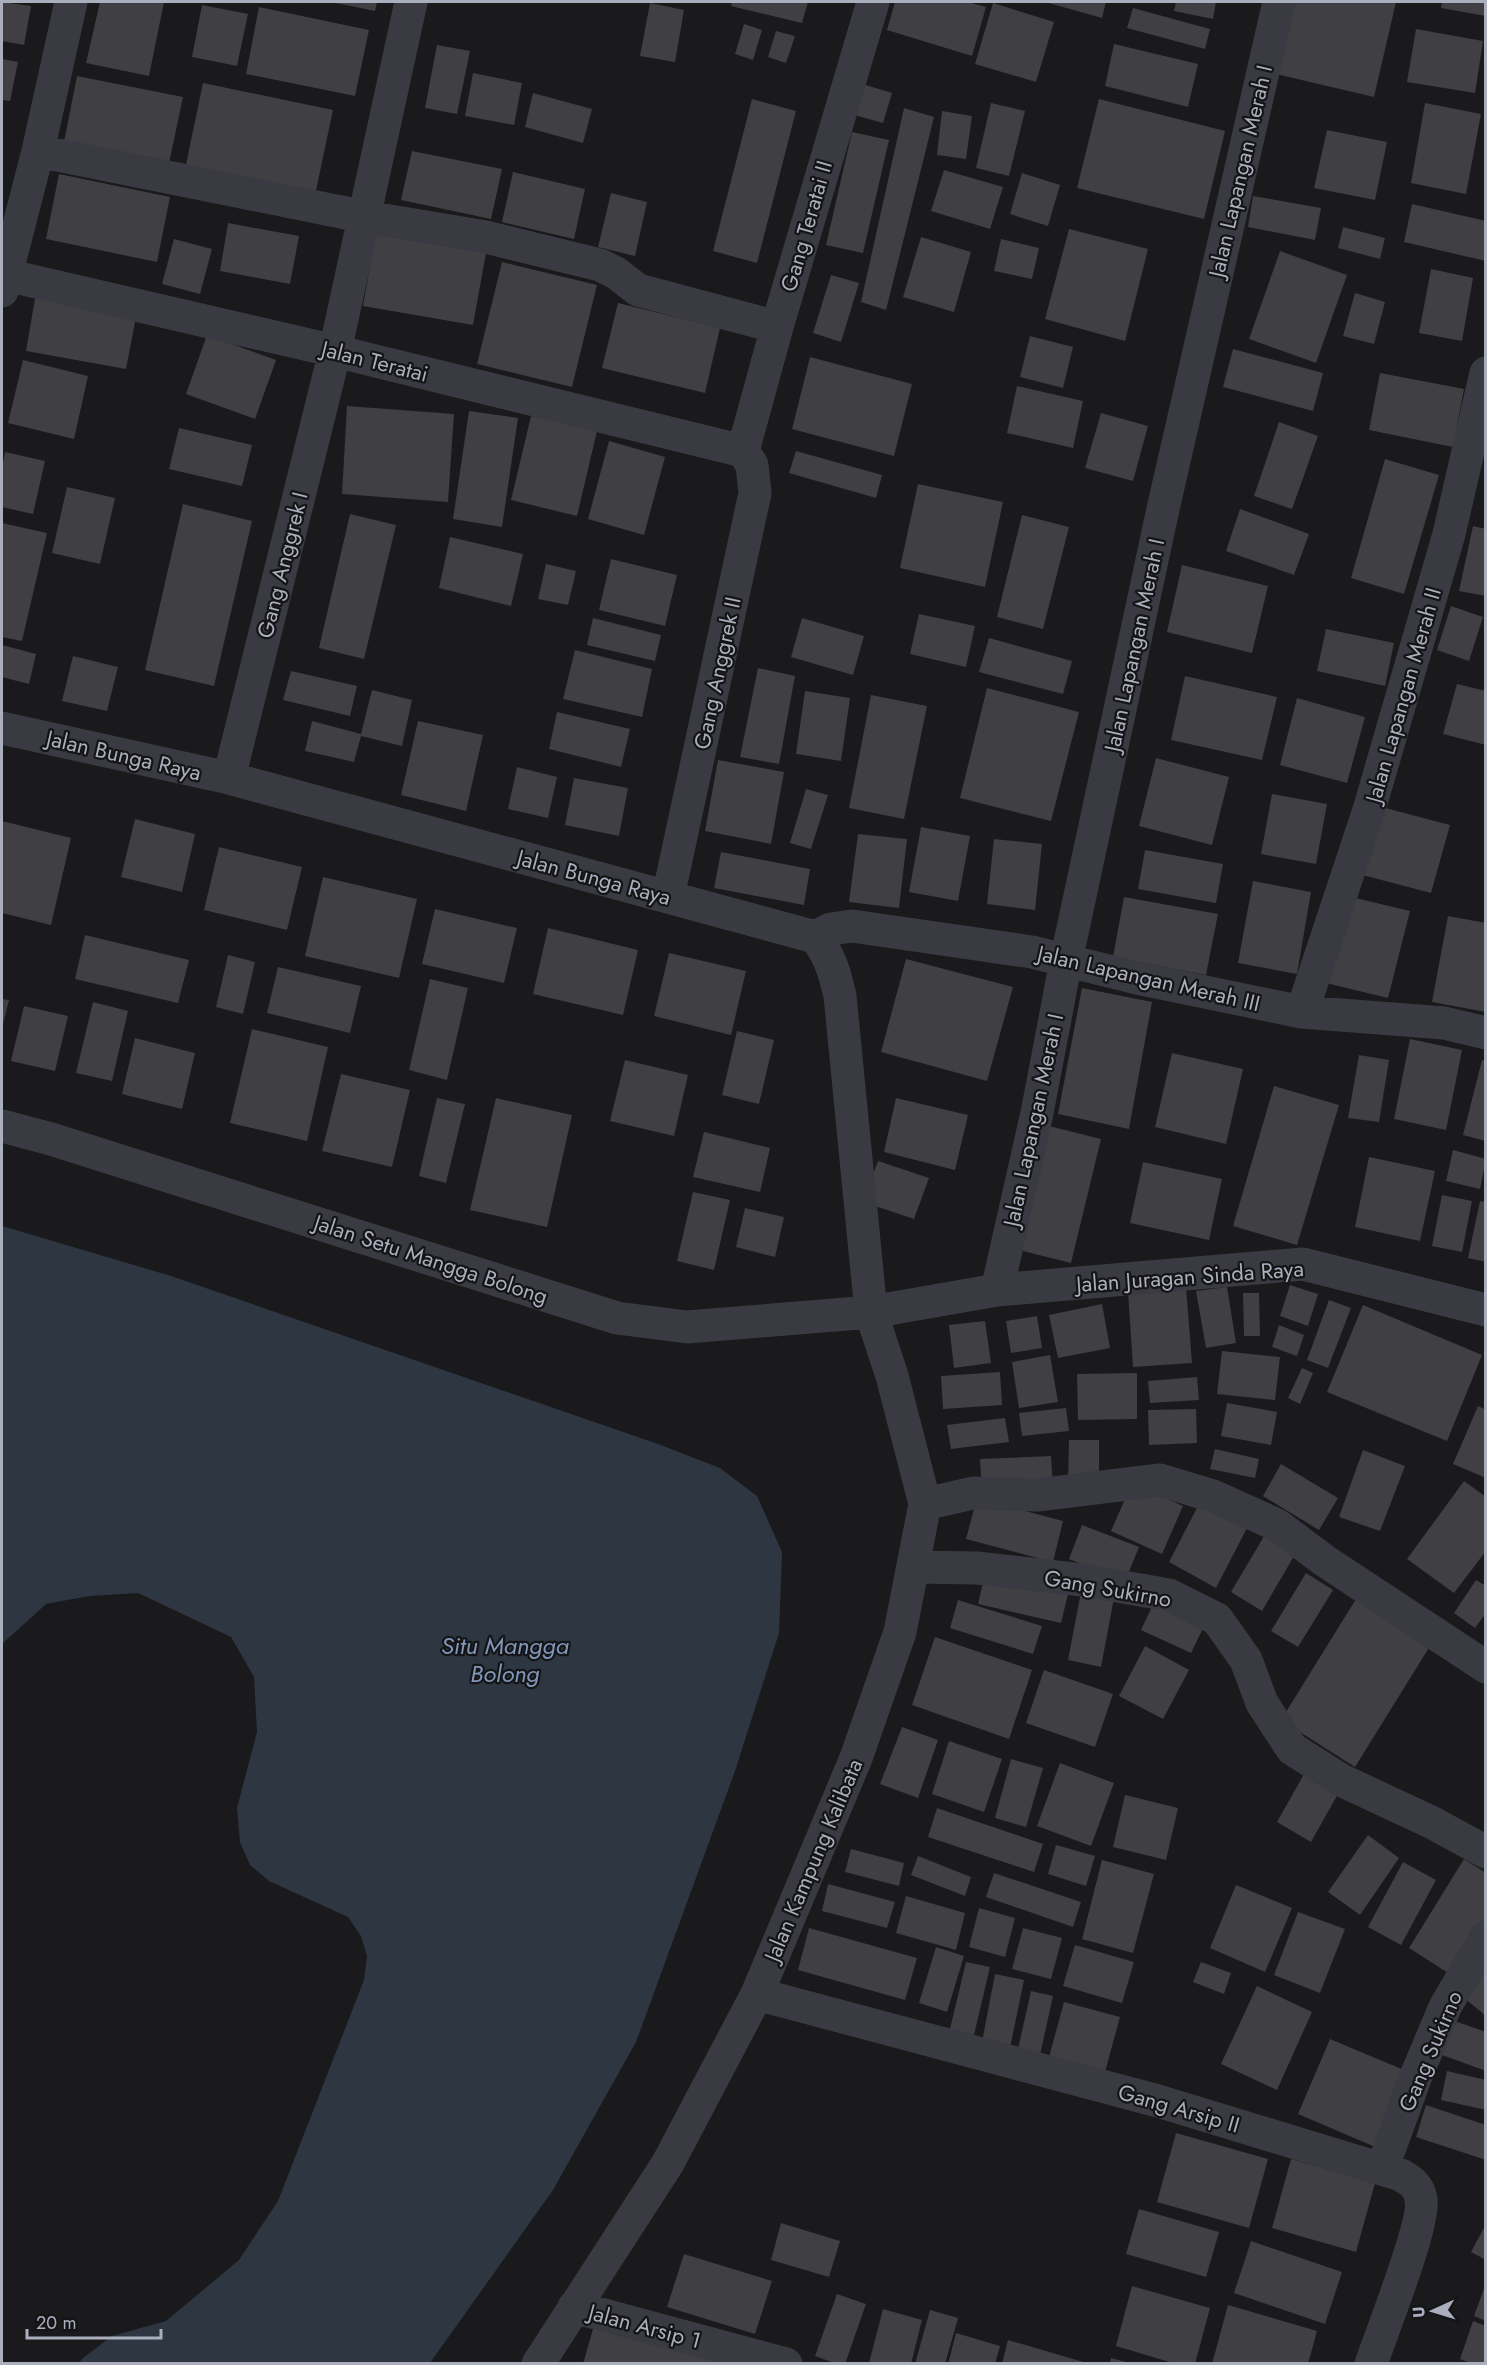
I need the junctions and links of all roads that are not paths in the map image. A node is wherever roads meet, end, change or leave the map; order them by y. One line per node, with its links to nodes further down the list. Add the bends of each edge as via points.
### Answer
1 (70, 2): 5 (street)
2 (411, 2): 6 (street, Gang Anggrek I)
3 (873, 2): 8 (street, Gang Teratai II)
4 (1279, 2): 16 (street, Jalan Lapangan Merah I)
5 (38, 151): 6 (street); 7 (street)
6 (366, 217): 8 (street, via 486,237 600,265 639,290); 9 (street, Gang Anggrek I)
7 (5, 265): 9 (street, Jalan Teratai)
8 (777, 327): 11 (street, Gang Teratai II)
9 (335, 351): 11 (street, Jalan Teratai); 13 (street, Gang Anggrek I)
10 (1485, 374): 17 (street, Jalan Lapangan Merah II, via 1449,534 1369,810)
11 (743, 451): 14 (street, Gang Anggrek II, via 752,465 755,494)
12 (2, 728): 13 (street, Jalan Bunga Raya)
13 (229, 778): 14 (street, Jalan Bunga Raya)
14 (668, 897): 15 (street, Jalan Bunga Raya)
15 (815, 937): 16 (street, Jalan Lapangan Merah III, via 831,929 852,926 1032,952); 22 (street, via 835,972 840,996)
16 (1066, 961): 17 (street, Jalan Lapangan Merah III); 20 (street, Jalan Lapangan Merah I)
17 (1302, 1012): 18 (street, Jalan Lapangan Merah III, via 1444,1023)
18 (1485, 1032)
19 (2, 1126): 22 (street, Jalan Setu Mangga Bolong, via 617,1318 687,1327)
20 (997, 1290): 21 (street, Jalan Juragan Sinda Raya, via 1303,1264); 22 (street, Jalan Setu Mangga Bolong)
21 (1485, 1310)
22 (871, 1311): 23 (street, Jalan Kampung Kalibata)
23 (925, 1504): 24 (street, Jalan Kampung Kalibata); 25 (street, via 973,1493 1037,1495 1160,1480 1181,1486 1277,1525)
24 (914, 1567): 26 (street, Gang Sukirno, via 977,1568 1169,1595 1217,1619 1246,1660 1262,1703 1292,1749 1341,1780); 28 (street, Jalan Kampung Kalibata, via 900,1632 856,1758)
25 (1485, 1667)
26 (1485, 1852)
27 (1485, 1937): 29 (street, Gang Sukirno, via 1445,2007)
28 (757, 1994): 29 (street, Gang Arsip II, via 1158,2101); 30 (street, Jalan Kampung Kalibata, via 669,2163)
29 (1383, 2169): 31 (street, Gang Arsip II, via 1416,2184 1422,2200)
30 (574, 2307): 32 (street, Jalan Arsip 1); 33 (street, Jalan Kampung Kalibata)
31 (1382, 2361)
32 (787, 2363)
33 (538, 2364)

